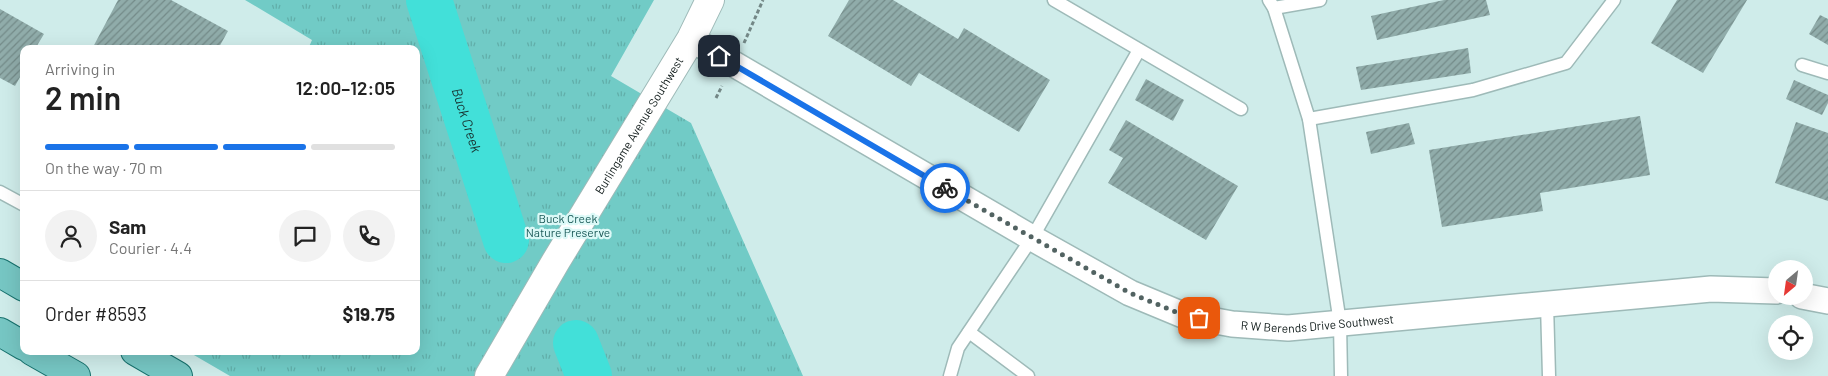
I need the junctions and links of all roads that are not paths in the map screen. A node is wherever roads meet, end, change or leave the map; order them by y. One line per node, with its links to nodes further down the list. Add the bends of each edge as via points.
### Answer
1 (710, 0): 6 (street, Burlingame Avenue Southwest)
2 (1054, 0): 7 (lane)
3 (1320, 0): 5 (lane)
4 (1614, 0): 11 (lane, via 1566,63 1473,90)
5 (1272, 4): 11 (lane)
6 (691, 39): 14 (street, R W Berends Drive Southwest); 29 (street, Burlingame Avenue Southwest)
7 (1139, 50): 10 (lane); 14 (lane)
8 (1802, 65): 9 (lane)
9 (1828, 73)
10 (1241, 109)
11 (1309, 119): 21 (lane)
12 (0, 192): 13 (lane)
13 (20, 203)
14 (1032, 238): 21 (street, R W Berends Drive Southwest, via 1130,293 1183,315 1232,324 1288,328); 23 (lane)
15 (0, 273): 16 (main road)
16 (20, 285)
17 (1768, 291): 20 (street, R W Berends Drive Southwest, via 1711,289)
18 (1813, 298): 19 (street)
19 (1828, 301)
20 (1547, 304): 21 (street, R W Berends Drive Southwest); 33 (lane)
21 (1340, 323): 32 (lane)
22 (0, 332): 24 (main road)
23 (969, 332): 30 (lane, via 958,348); 31 (lane)
24 (20, 344)
25 (39, 355): 27 (main road)
26 (142, 355): 28 (main road)
27 (76, 376)
28 (178, 376)
29 (489, 376)
30 (950, 376)
31 (1028, 376)
32 (1341, 376)
33 (1549, 376)

